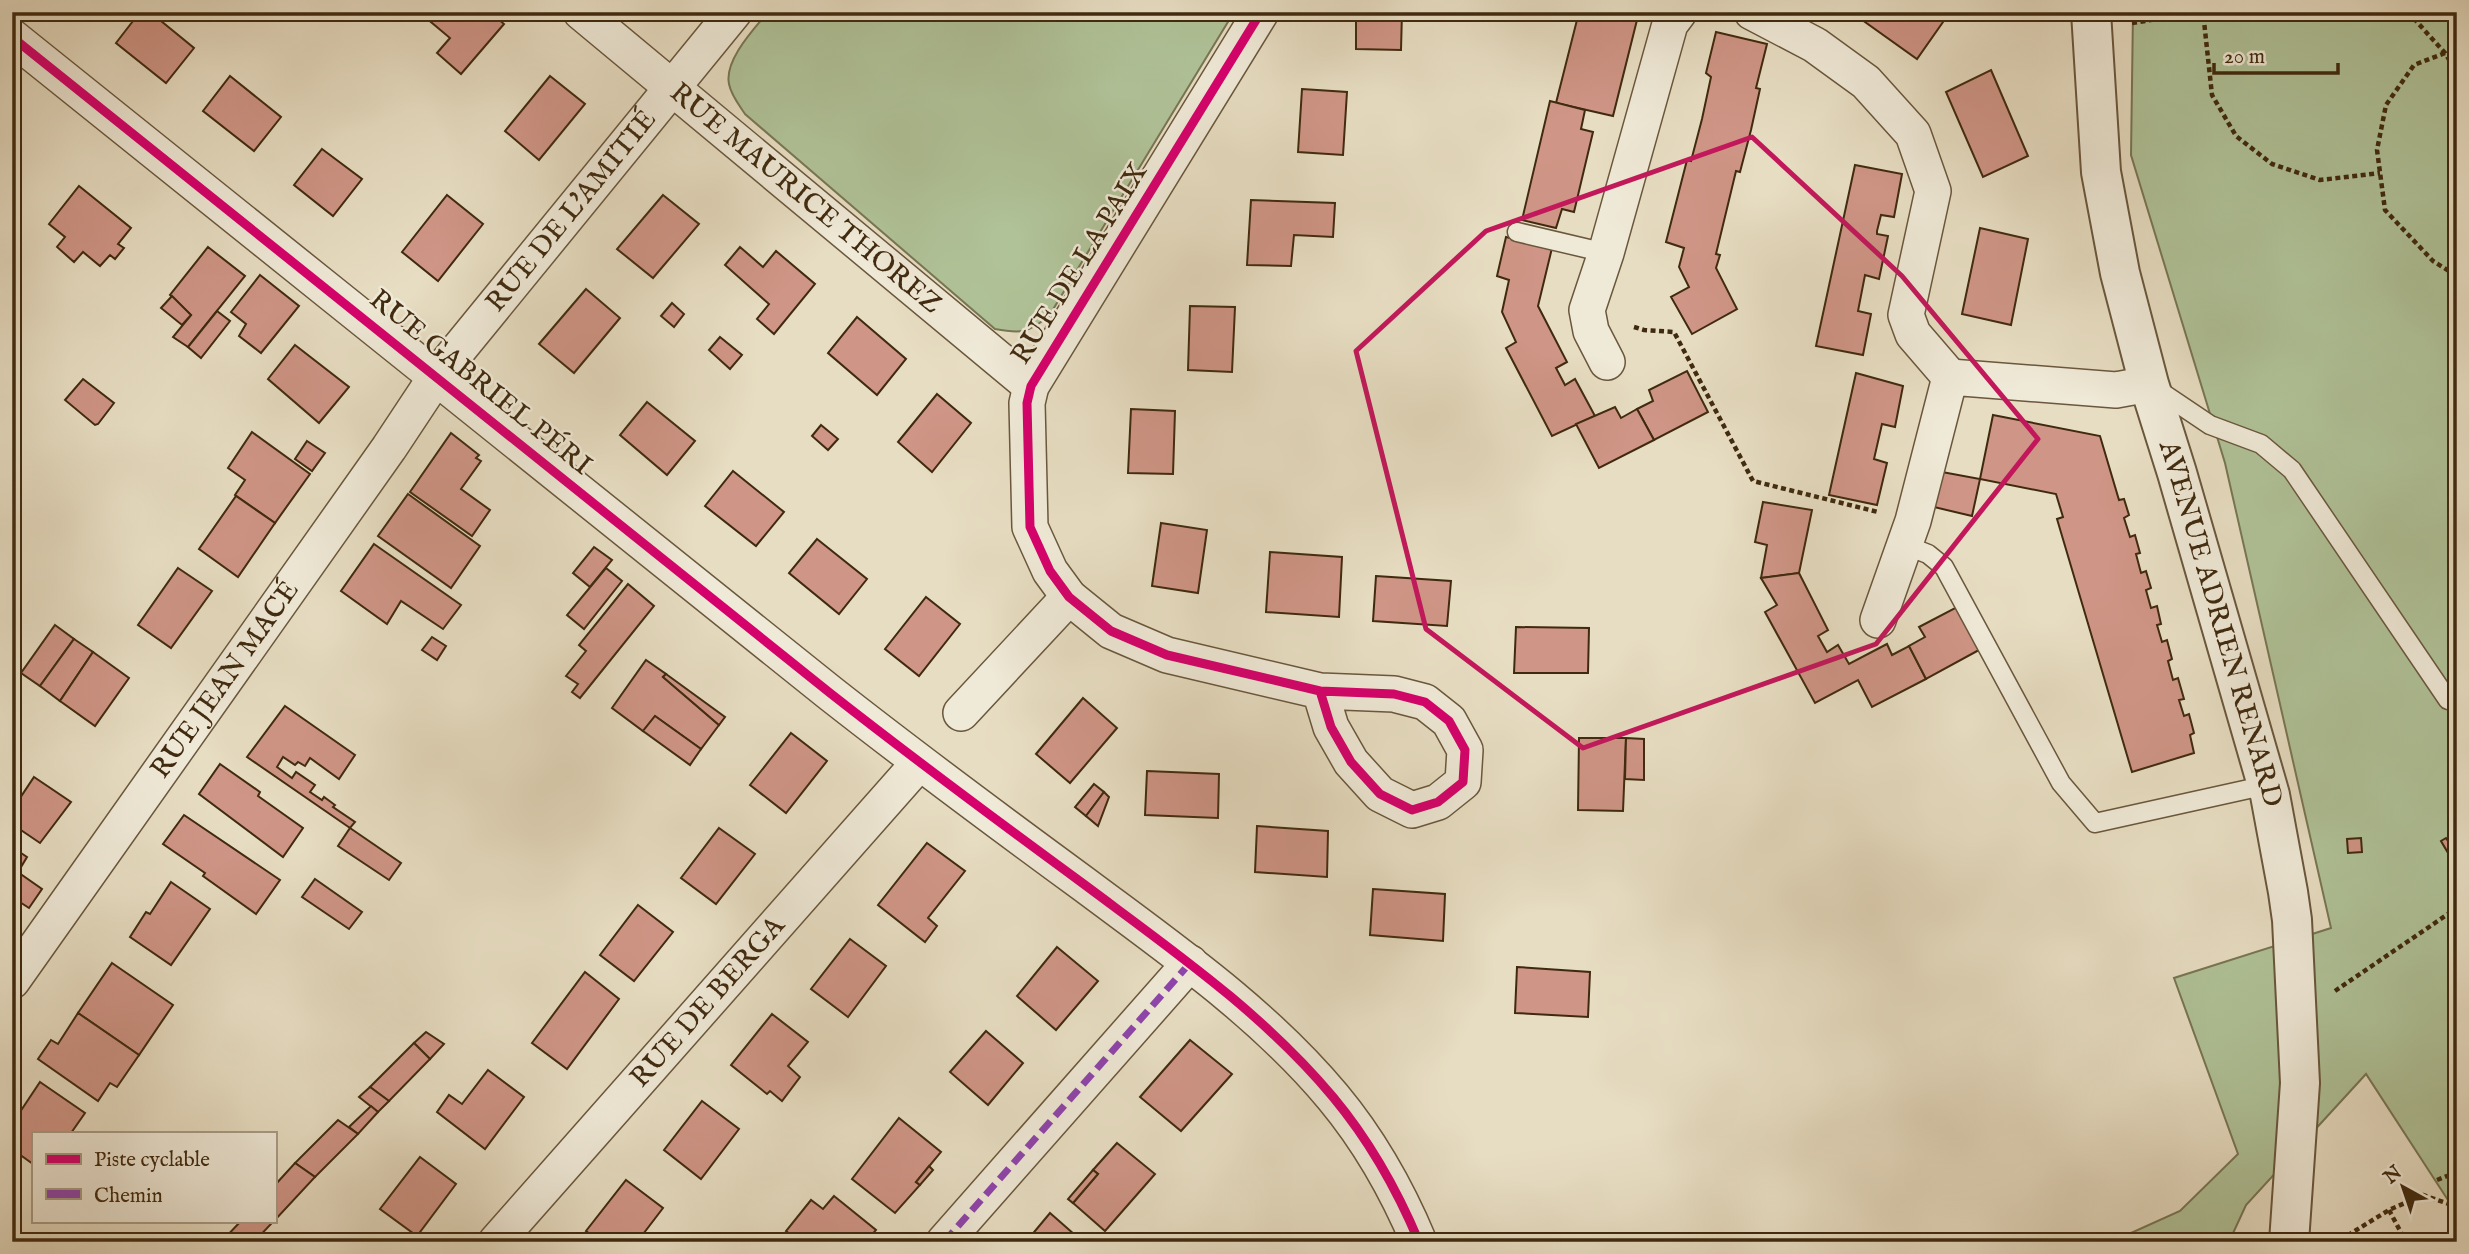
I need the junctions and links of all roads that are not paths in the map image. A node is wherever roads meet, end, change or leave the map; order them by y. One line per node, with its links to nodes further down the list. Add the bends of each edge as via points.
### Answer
1 (581, 12): 8 (street, RUE MAURICE THOREZ)
2 (734, 12): 8 (street, RUE DE L'AMITIÉ)
3 (1261, 12): 15 (street, RUE DE LA PAIX)
4 (1679, 12): 10 (street, via 1670,24)
5 (1752, 12): 13 (street, via 1815,45 1866,82 1913,134 1933,191 1906,315 1913,334)
6 (2091, 20): 14 (street, AVENUE ADRIEN RENARD, via 2101,172 2120,273)
7 (12, 37): 12 (street, RUE GABRIEL PÉRI)
8 (671, 88): 12 (street, RUE DE L'AMITIÉ); 15 (street, RUE MAURICE THOREZ)
9 (1517, 232): 10 (lane)
10 (1606, 253): 11 (street, via 1587,310 1591,331)
11 (1607, 362)
12 (436, 377): 22 (street, RUE GABRIEL PÉRI); 25 (street, RUE JEAN MACÉ, via 390,449)
13 (1950, 377): 14 (street, via 2116,390); 16 (street)
14 (2149, 384): 20 (lane, via 2210,425 2261,444 2292,470); 23 (street, AVENUE ADRIEN RENARD)
15 (1031, 386): 17 (street, RUE DE LA PAIX, via 1027,403 1030,527 1050,571)
16 (1909, 533): 18 (street); 23 (lane, via 1944,567 2061,783 2095,823)
17 (1069, 597): 19 (street, RUE DE LA PAIX, via 1111,631 1167,655); 21 (street)
18 (1878, 620)
19 (1320, 691)
20 (2448, 699)
21 (961, 713)
22 (919, 763): 24 (street, RUE GABRIEL PÉRI); 27 (street, RUE DE BERGA)
23 (2267, 785): 26 (street, AVENUE ADRIEN RENARD, via 2292,920 2297,1018 2300,1083)
24 (1190, 962): 28 (street); 29 (street, RUE GABRIEL PÉRI, via 1263,1024 1335,1098 1386,1174)
25 (12, 981)
26 (2290, 1238)
27 (496, 1242)
28 (944, 1242)
29 (1419, 1242)

